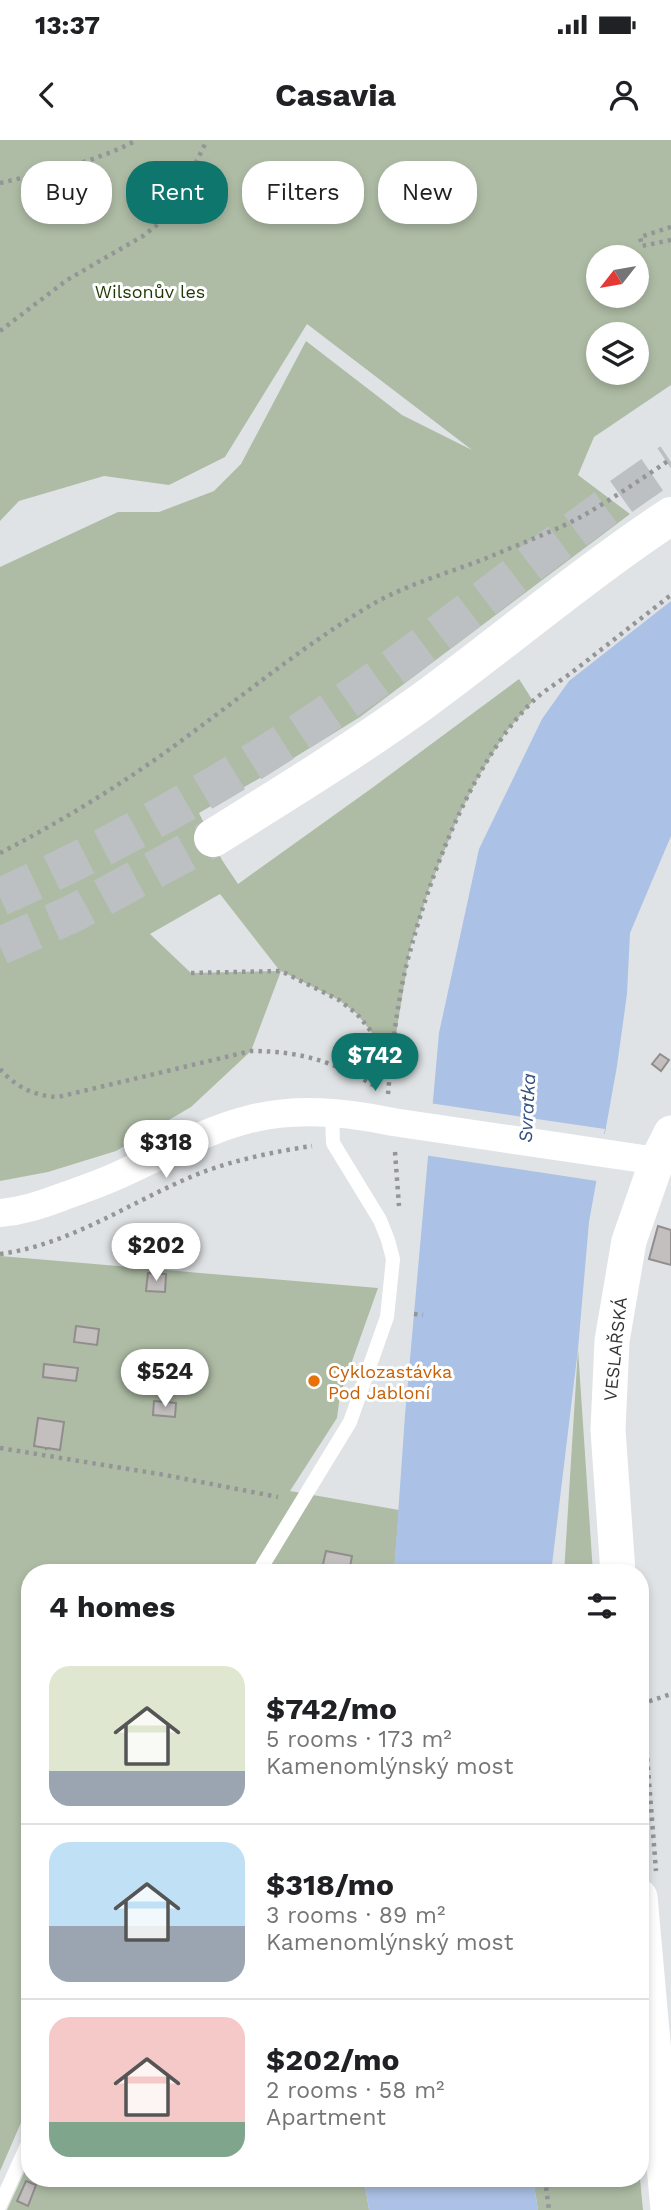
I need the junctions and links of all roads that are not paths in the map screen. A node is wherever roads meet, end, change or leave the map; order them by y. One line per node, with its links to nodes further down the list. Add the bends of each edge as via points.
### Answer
1 (671, 516): 2 (highway, via 424,700)
2 (213, 838)
3 (332, 1112): 4 (street, via 609,1153); 5 (street, via 249,1119 180,1145 111,1179 22,1211); 6 (lane, via 333,1143 388,1240 393,1259 387,1317 350,1422)
4 (664, 1147): 7 (street, VESLAŘSKÁ, via 629,1241 612,1341 608,1430)
5 (0, 1213)
6 (263, 1564)
7 (617, 1564)
8 (649, 1891): 11 (street)
9 (21, 2158): 10 (lane)
10 (0, 2205)
11 (668, 2210)

